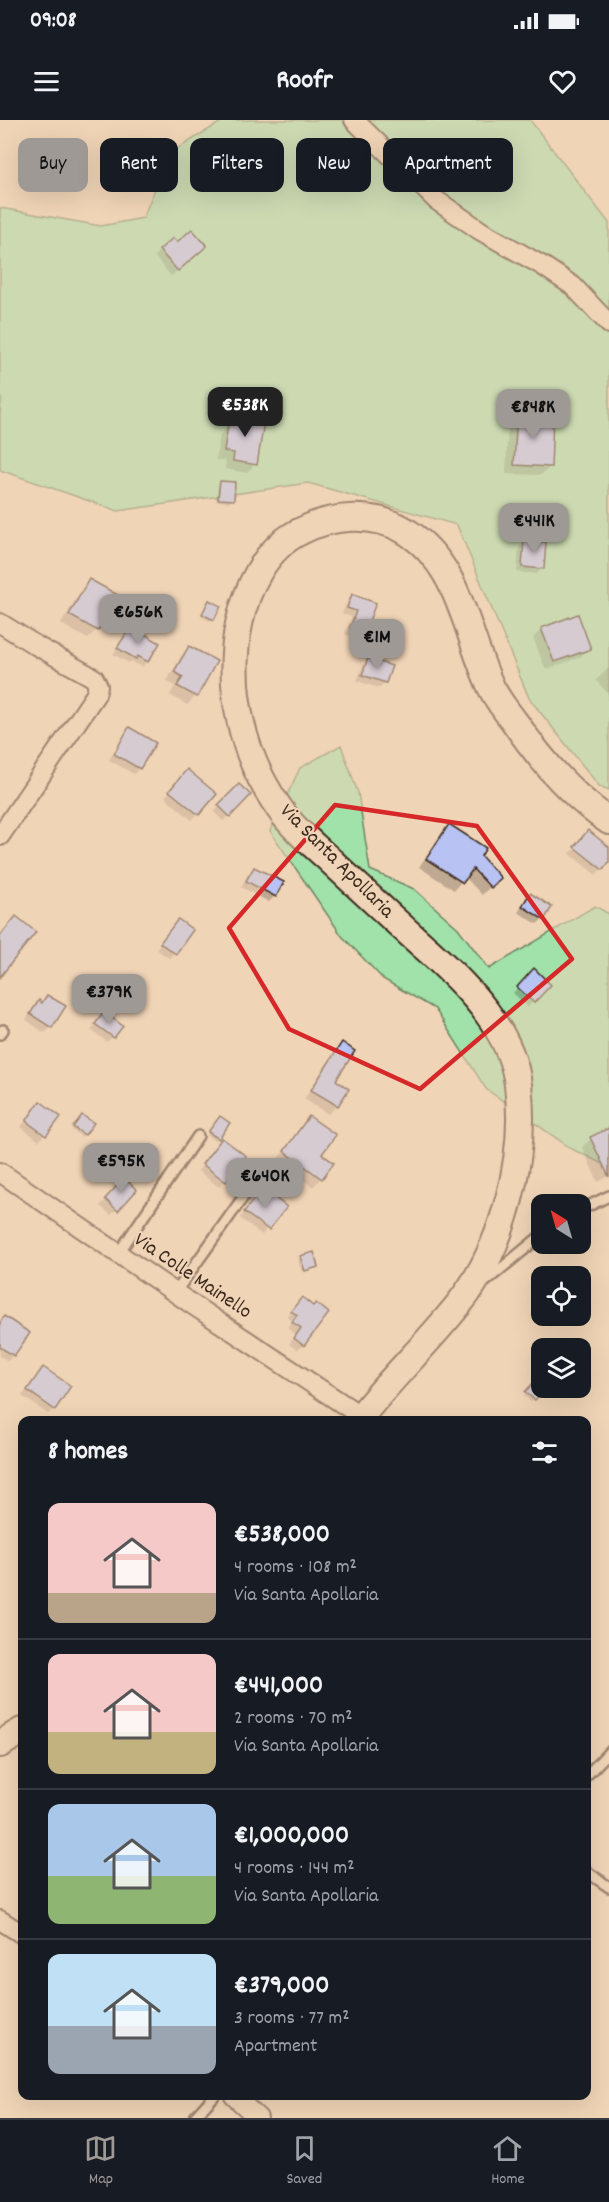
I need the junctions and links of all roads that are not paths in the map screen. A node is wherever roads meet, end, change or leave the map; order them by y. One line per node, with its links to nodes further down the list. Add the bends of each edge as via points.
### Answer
1 (354, 120): 2 (street, via 436,200 573,286)
2 (609, 324)
3 (0, 624): 5 (street, via 94,678 98,686)
4 (609, 821): 14 (street, Via Santa Apollaria, via 556,776 493,692 448,574 419,540 386,522 368,518 340,520 303,530 268,558 245,604 236,647 239,718 261,780 281,811 310,842 473,995 506,1047 517,1078 518,1141 508,1199 483,1268)
5 (0, 836)
6 (198, 1136): 12 (lane)
7 (0, 1172): 12 (street, Via Colle Mainello)
8 (244, 1196): 13 (lane)
9 (609, 1196): 10 (lane)
10 (591, 1205)
11 (531, 1244): 14 (lane)
12 (118, 1254): 13 (street, Via Colle Mainello)
13 (175, 1293): 15 (street, Via Colle Mainello)
14 (461, 1302): 16 (street, Via Santa Apollaria)
15 (356, 1416)
16 (361, 1416)
17 (18, 1733): 18 (street)
18 (0, 1744)
19 (609, 1752): 20 (lane)
20 (591, 1771)
21 (591, 1874): 22 (lane)
22 (609, 1887)
23 (0, 1920): 24 (street)
24 (18, 1931)
25 (210, 2100): 27 (lane)
26 (238, 2100): 28 (street)
27 (194, 2118)
28 (258, 2118)

